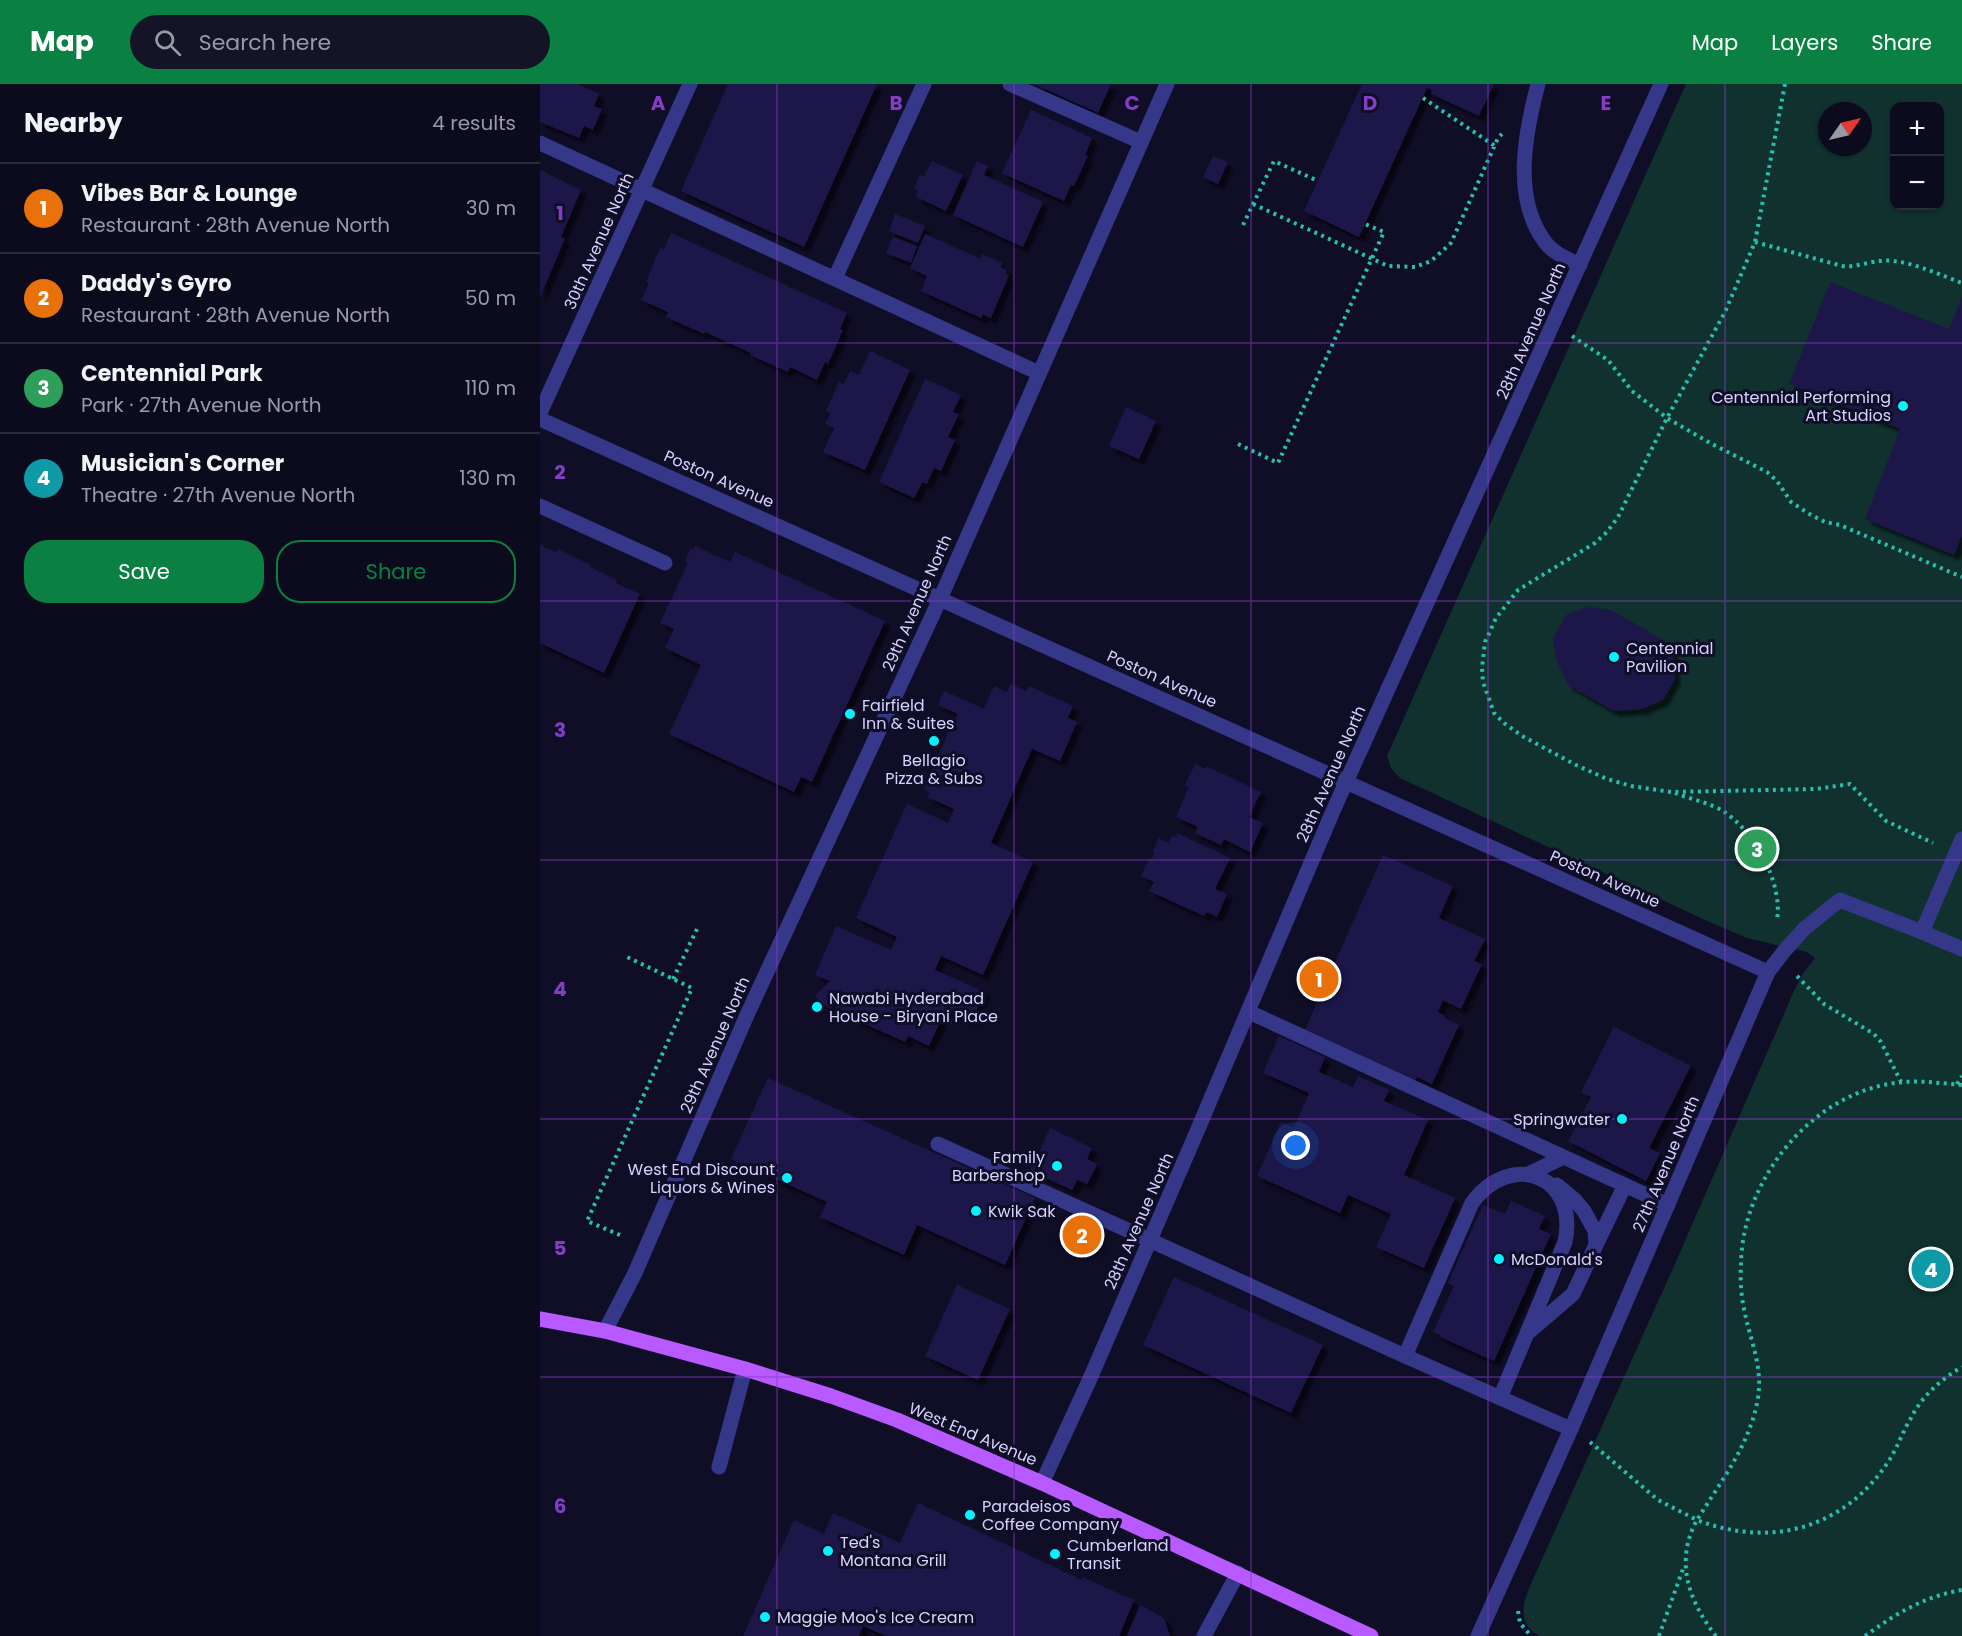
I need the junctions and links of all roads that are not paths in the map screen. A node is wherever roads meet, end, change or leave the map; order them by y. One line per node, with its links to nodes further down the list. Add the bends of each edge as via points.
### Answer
1 (690, 84): 9 (street, 30th Avenue North)
2 (924, 84): 11 (street)
3 (1010, 84): 7 (street)
4 (1167, 84): 7 (street, 29th Avenue North)
5 (1538, 84): 10 (street, via 1527,133 1525,180 1531,215 1546,243)
6 (1661, 84): 10 (street, 28th Avenue North)
7 (1141, 142): 12 (street, 29th Avenue North)
8 (540, 143): 9 (street)
9 (642, 190): 11 (street); 13 (street, 30th Avenue North)
10 (1580, 266): 18 (street, 28th Avenue North)
11 (835, 278): 12 (street)
12 (1039, 373): 17 (street, 29th Avenue North)
13 (540, 413)
14 (540, 418): 17 (street, Poston Avenue)
15 (540, 506): 16 (street)
16 (665, 563)
17 (940, 599): 18 (street, Poston Avenue); 32 (street, 29th Avenue North, via 747,1015 635,1273)
18 (1347, 783): 22 (street, Poston Avenue); 23 (street, 28th Avenue North)
19 (1960, 846): 20 (street)
20 (1922, 932): 21 (street); 22 (street, 27th Avenue North, via 1840,900 1805,928)
21 (1962, 949)
22 (1768, 972): 28 (street, 27th Avenue North)
23 (1249, 1012): 25 (street); 29 (street, 28th Avenue North)
24 (938, 1144): 29 (street)
25 (1564, 1157): 26 (street); 27 (street)
26 (1534, 1176): 30 (street, via 1563,1190 1584,1211 1595,1232); 33 (street, via 1560,1196 1569,1226); 34 (street, via 1500,1178 1485,1187 1472,1203)
27 (1625, 1185): 28 (street); 30 (street)
28 (1668, 1205): 37 (street, 27th Avenue North)
29 (1150, 1241): 34 (street); 39 (street, 28th Avenue North)
30 (1596, 1245): 33 (street, via 1573,1294)
31 (540, 1319): 32 (main road, West End Avenue)
32 (605, 1331): 35 (main road, West End Avenue)
33 (1527, 1333): 36 (street)
34 (1405, 1356): 36 (street)
35 (745, 1369): 38 (street); 39 (main road, West End Avenue, via 897,1420)
36 (1500, 1398): 37 (street)
37 (1571, 1429): 43 (street, 27th Avenue North)
38 (719, 1467)
39 (1042, 1483): 40 (main road, West End Avenue)
40 (1238, 1573): 41 (street); 42 (main road, West End Avenue)
41 (1204, 1636)
42 (1371, 1636)
43 (1478, 1636)

